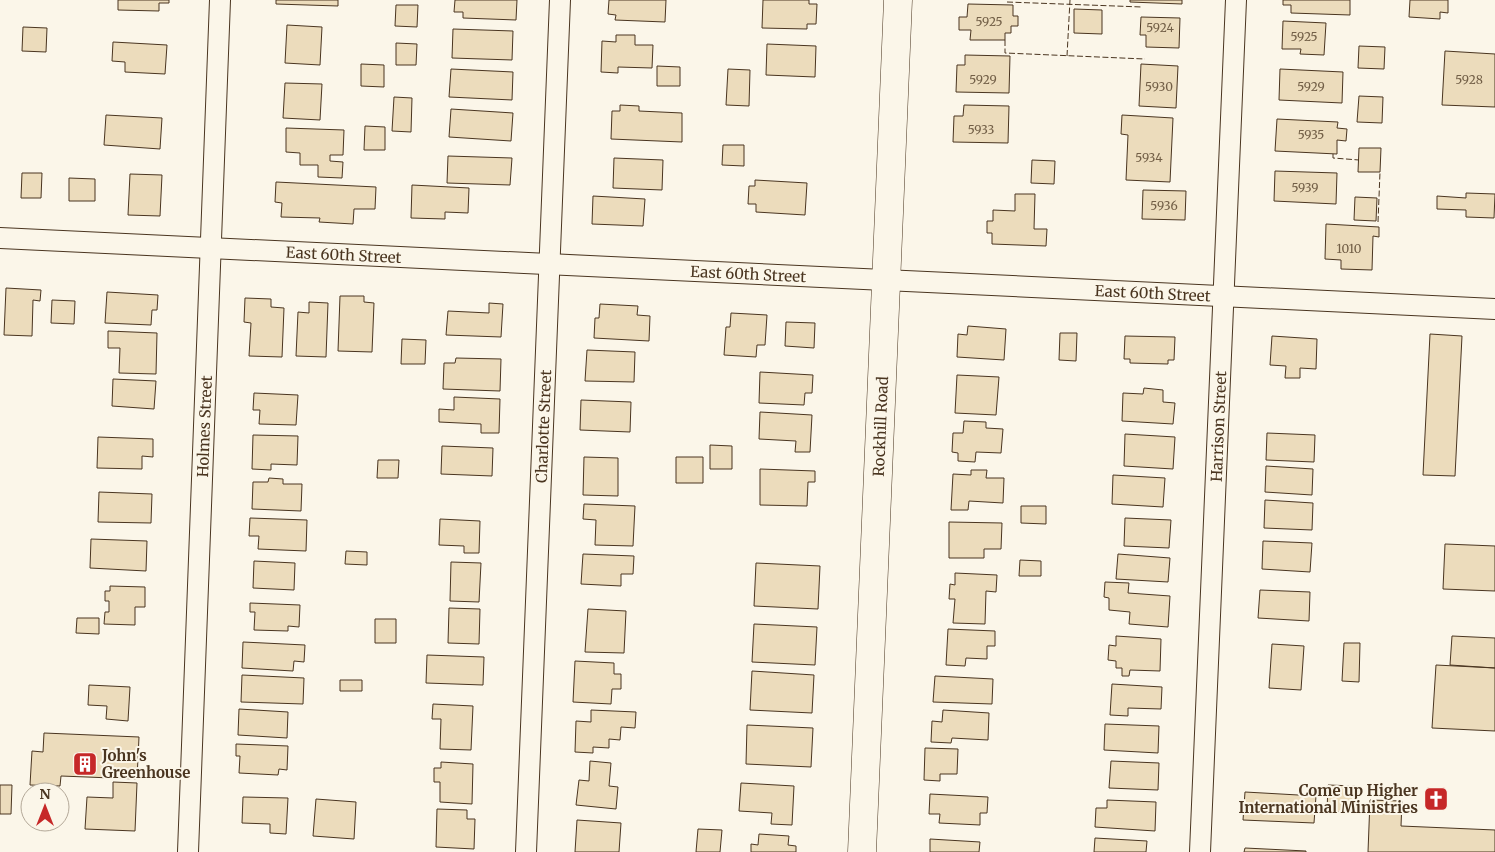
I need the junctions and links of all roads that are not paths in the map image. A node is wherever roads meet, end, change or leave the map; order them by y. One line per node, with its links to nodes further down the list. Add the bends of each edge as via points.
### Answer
1 (220, 0): 6 (street, Holmes Street)
2 (560, 0): 7 (street, Charlotte Street)
3 (898, 0): 8 (main road, Rockhill Road)
4 (1236, 0): 9 (street, Harrison Street)
5 (0, 238): 6 (street, East 60th Street)
6 (212, 248): 7 (street, East 60th Street); 11 (street, Holmes Street)
7 (550, 263): 8 (street, East 60th Street); 12 (street, Charlotte Street)
8 (886, 279): 9 (street, East 60th Street); 13 (main road, Rockhill Road)
9 (1223, 296): 10 (street, East 60th Street); 14 (street, Harrison Street)
10 (1495, 309)
11 (188, 852)
12 (526, 852)
13 (862, 852)
14 (1200, 852)

